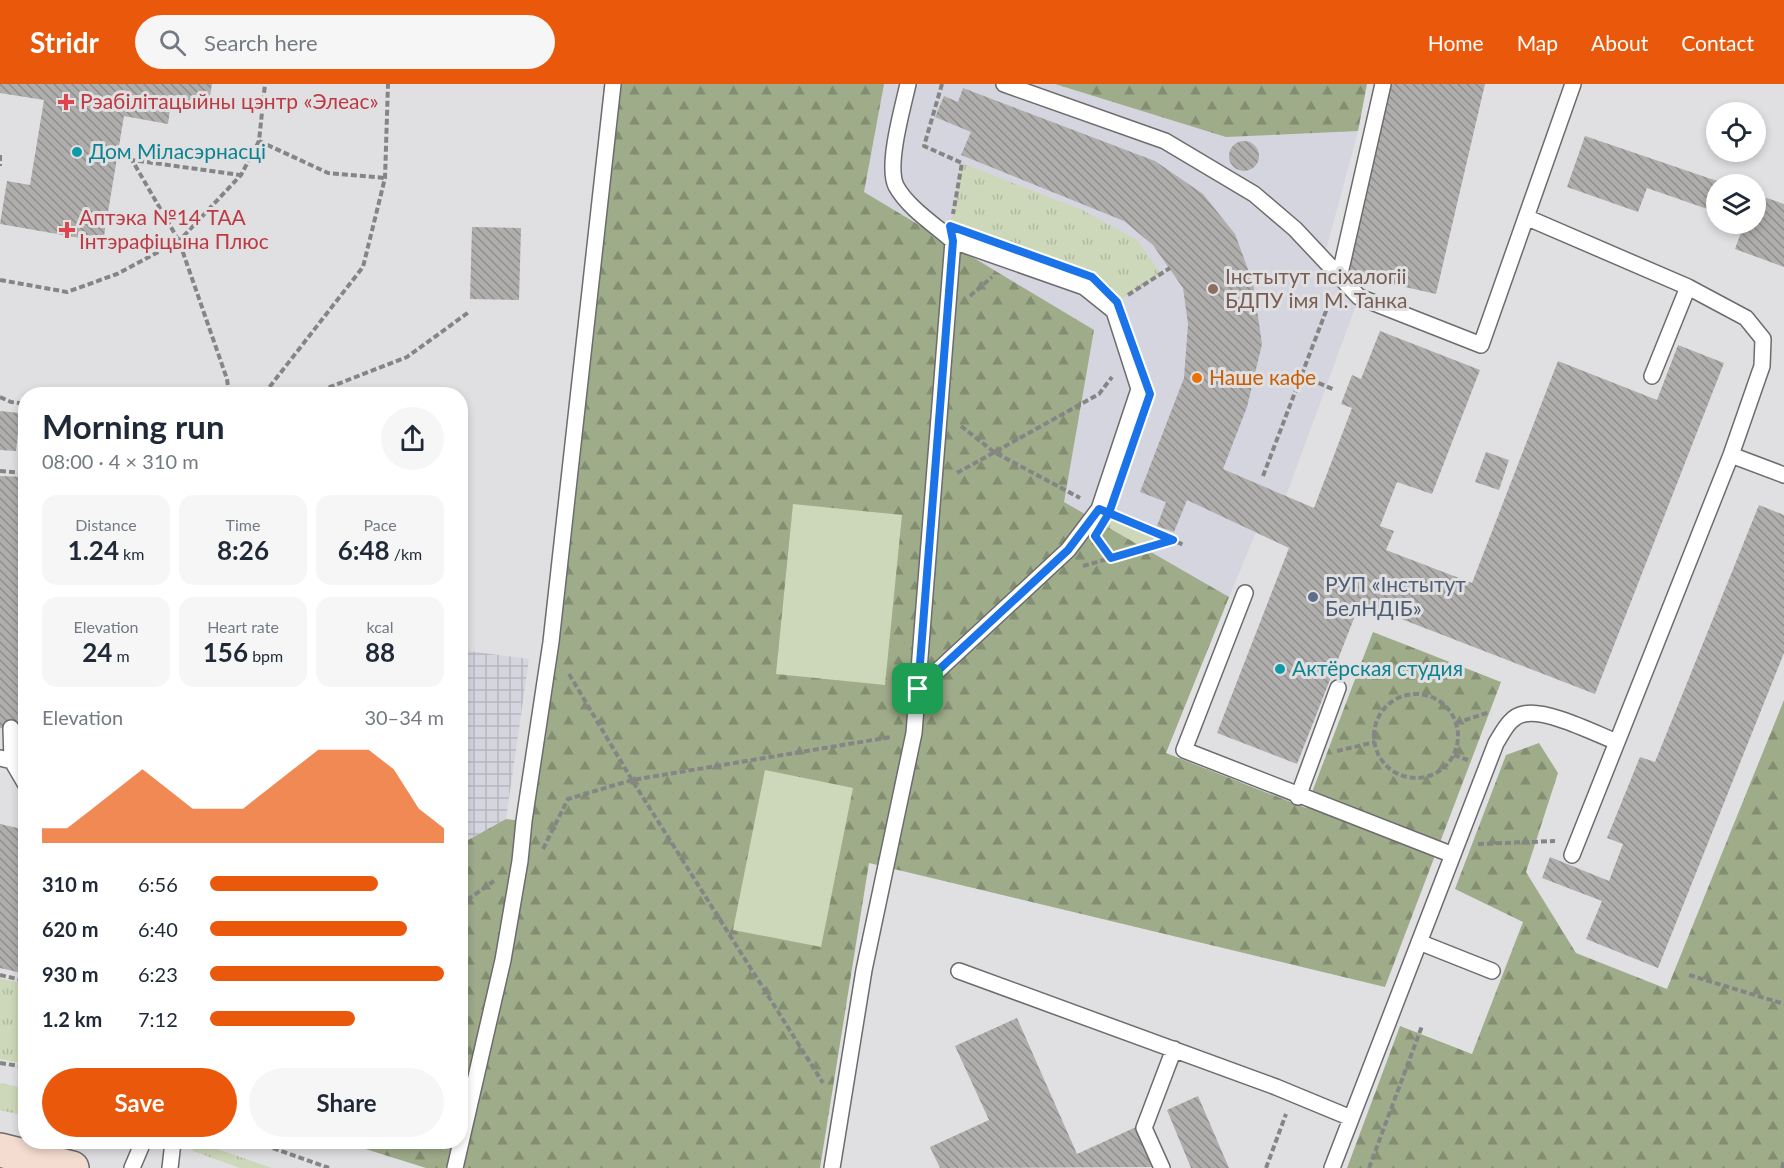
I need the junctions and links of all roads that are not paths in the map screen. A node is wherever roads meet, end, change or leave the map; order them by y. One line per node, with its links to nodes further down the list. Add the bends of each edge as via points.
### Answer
1 (613, 84): 27 (lane, via 551,642 503,960)
2 (908, 84): 7 (lane, via 893,162 895,184 906,201)
3 (1004, 84): 8 (lane, via 1166,141 1254,194 1294,229)
4 (1383, 84): 8 (lane)
5 (1573, 84): 6 (lane)
6 (1528, 218): 8 (lane, via 1481,345 1359,297); 9 (lane)
7 (953, 241): 15 (lane); 15 (lane, via 1083,287 1114,311 1139,389 1099,509 1068,550)
8 (1339, 278)
9 (1688, 287): 10 (lane); 11 (lane, via 1746,318 1763,339 1762,366)
10 (1652, 376)
11 (1731, 455): 12 (lane); 17 (lane)
12 (1784, 475)
13 (1245, 593): 20 (lane, via 1184,750)
14 (1338, 688): 20 (lane)
15 (918, 689): 37 (lane, via 914,733 864,970)
16 (11, 728): 18 (lane)
17 (1617, 742): 21 (lane, via 1540,714 1522,714 1507,724); 22 (lane)
18 (6, 759): 19 (lane)
19 (18, 775)
20 (1298, 796): 21 (lane)
21 (1455, 850): 23 (lane)
22 (1572, 855)
23 (1419, 942): 24 (lane); 28 (lane)
24 (1492, 970)
25 (959, 971): 26 (lane)
26 (1174, 1049): 28 (lane); 38 (lane, via 1144,1128)
27 (468, 1112)
28 (1351, 1118): 39 (lane)
29 (140, 1149): 34 (lane)
30 (172, 1149): 35 (lane)
31 (459, 1149): 36 (lane)
32 (0, 1150): 33 (main road)
33 (72, 1168)
34 (132, 1168)
35 (170, 1168)
36 (455, 1168)
37 (832, 1168)
38 (1162, 1168)
39 (1332, 1168)

